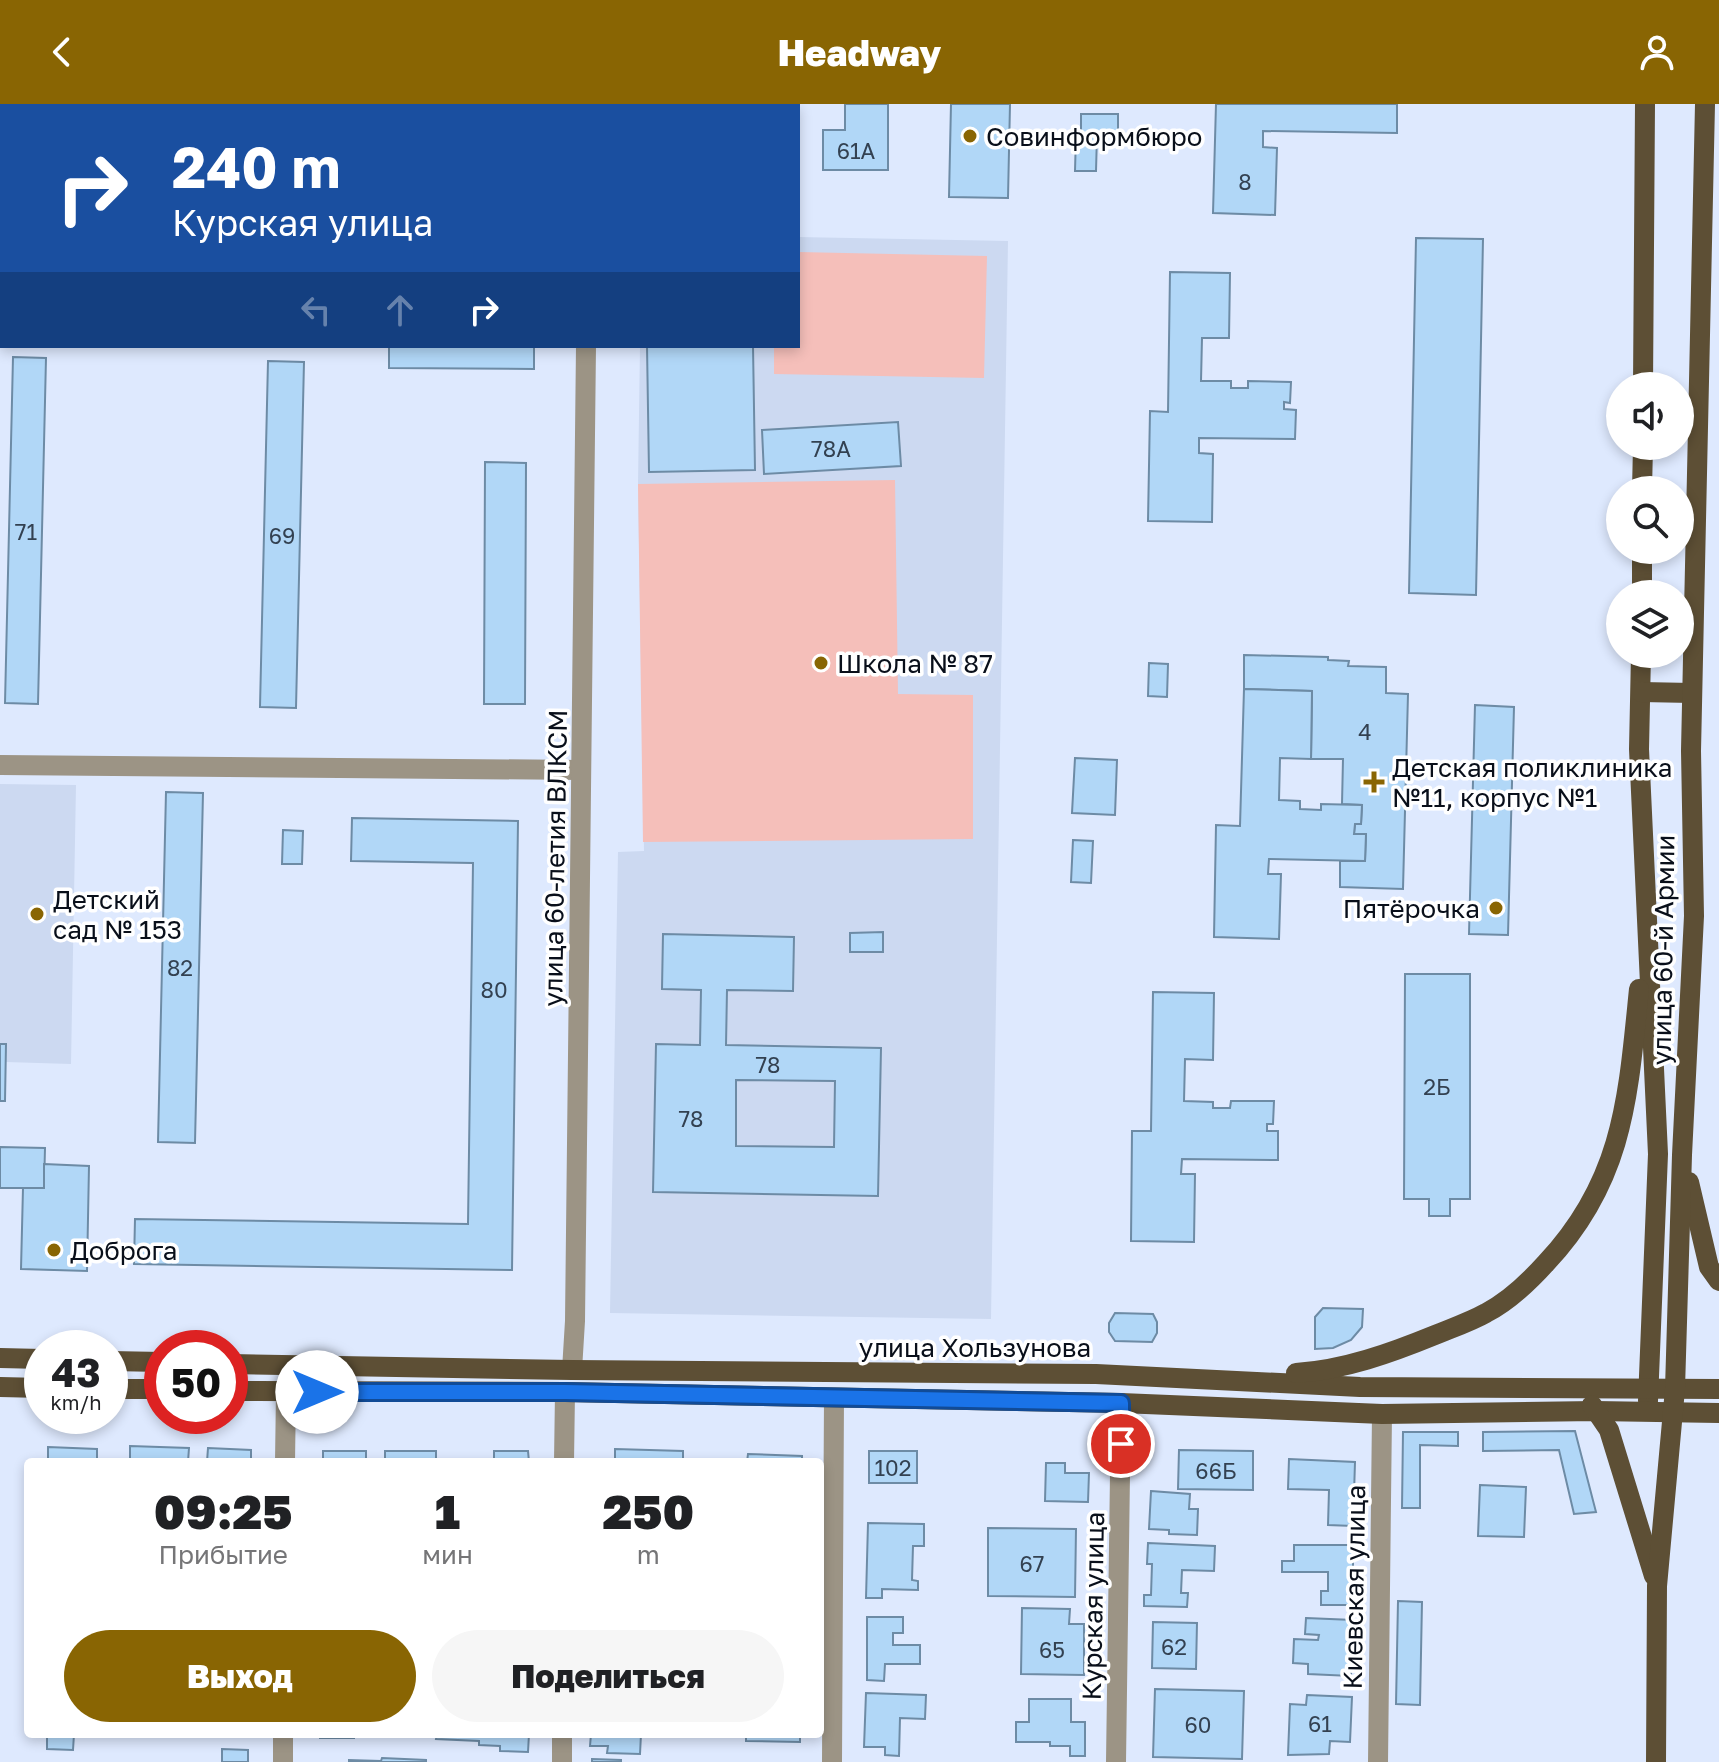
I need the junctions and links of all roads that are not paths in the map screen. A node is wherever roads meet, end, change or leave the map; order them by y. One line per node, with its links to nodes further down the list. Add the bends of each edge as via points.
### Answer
1 (1645, 104): 4 (main road)
2 (1705, 104): 7 (main road, улица 60-й Армии)
3 (586, 348): 9 (street, улица 60-летия ВЛКСМ)
4 (1643, 372)
5 (1641, 668): 6 (main road, улица 60-й Армии)
6 (1641, 692): 7 (main road); 10 (main road, улица 60-й Армии)
7 (1692, 693): 11 (main road, улица 60-й Армии, via 1694,916)
8 (0, 765): 9 (street)
9 (581, 770): 16 (street, улица 60-летия ВЛКСМ)
10 (1645, 921): 17 (main road, via 1628,1094 1610,1166 1569,1238 1525,1287 1486,1313 1395,1352 1320,1371); 21 (main road, улица 60-й Армии, via 1658,1154)
11 (1682, 1155): 12 (main road, via 1709,1267); 22 (main road, улица 60-й Армии)
12 (1719, 1281)
13 (0, 1358): 14 (main road)
14 (24, 1359)
15 (248, 1364): 16 (main road, улица Хользунова)
16 (572, 1370): 17 (main road, улица Хользунова)
17 (1205, 1379): 20 (main road, улица Хользунова, via 1360,1387)
18 (0, 1387): 19 (main road)
19 (24, 1388)
20 (1581, 1388): 21 (main road, улица Хользунова); 29 (main road)
21 (1648, 1389): 22 (main road, улица Хользунова); 30 (main road, улица 60-й Армии)
22 (1675, 1389): 23 (main road, улица Хользунова); 31 (main road, улица 60-й Армии)
23 (1719, 1389)
24 (248, 1391): 25 (main road, улица Хользунова)
25 (286, 1392): 26 (main road, улица Хользунова); 34 (street)
26 (565, 1392): 27 (main road, улица Хользунова); 35 (street)
27 (834, 1398): 28 (main road, улица Хользунова); 41 (street)
28 (1121, 1403): 33 (main road, улица Хользунова); 42 (street, Курская улица)
29 (1595, 1411): 30 (main road, улица Хользунова); 33 (main road, улица Хользунова); 36 (main road, via 1609,1430)
30 (1647, 1412): 31 (main road, улица Хользунова)
31 (1673, 1413): 32 (main road, улица Хользунова); 36 (main road, улица 60-й Армии)
32 (1719, 1413)
33 (1382, 1414): 43 (street, Киевская улица)
34 (285, 1458)
35 (564, 1458)
36 (1657, 1586): 44 (main road)
37 (283, 1738): 39 (street)
38 (562, 1738): 40 (street)
39 (283, 1762)
40 (562, 1762)
41 (832, 1762)
42 (1116, 1762)
43 (1378, 1762)
44 (1656, 1762)

